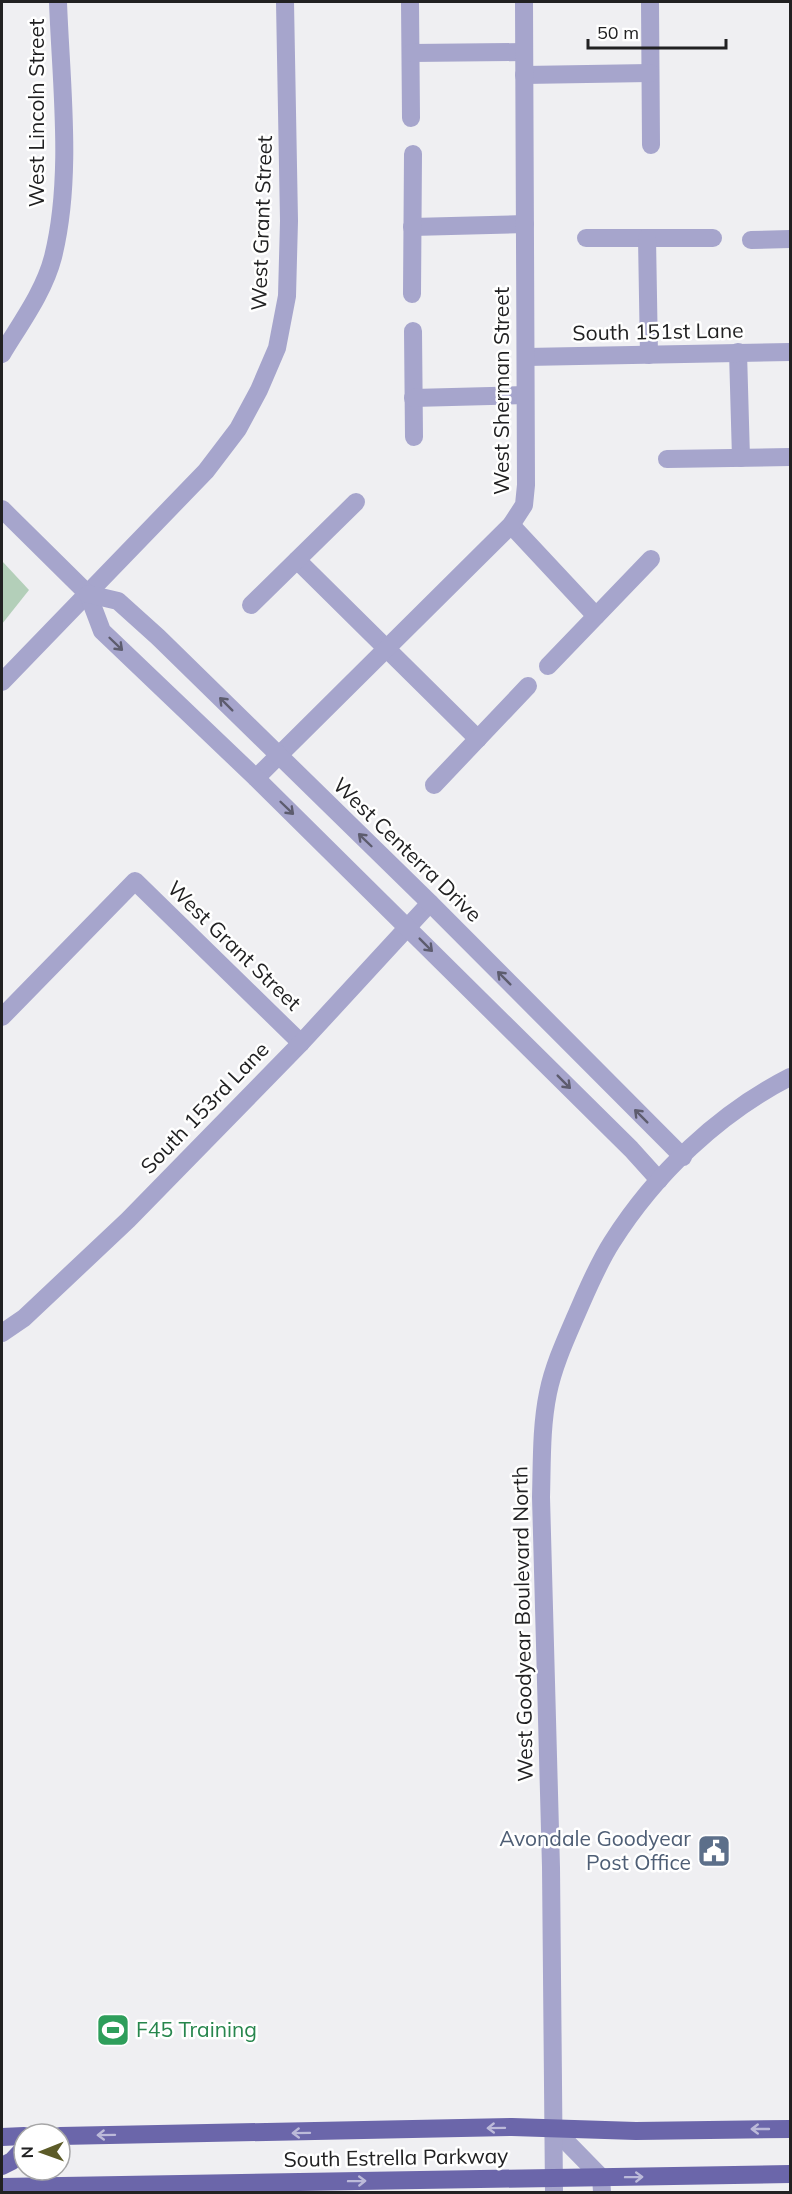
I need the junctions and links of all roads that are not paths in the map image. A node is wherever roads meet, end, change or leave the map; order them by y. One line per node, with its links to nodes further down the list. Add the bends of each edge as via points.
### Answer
1 (58, 2): 24 (street, West Lincoln Street, via 62,210 52,259 34,301)
2 (285, 2): 38 (street, West Grant Street, via 288,275 276,348 238,429 206,471)
3 (410, 2): 7 (street)
4 (524, 2): 6 (street, West Sherman Street)
5 (650, 2): 8 (street)
6 (524, 52): 7 (street); 9 (street, West Sherman Street)
7 (411, 53): 10 (street)
8 (650, 73): 9 (street); 11 (street)
9 (524, 75): 13 (street, West Sherman Street)
10 (411, 118)
11 (651, 145)
12 (413, 154): 14 (street)
13 (525, 224): 14 (street); 26 (street, West Sherman Street)
14 (412, 227): 20 (street)
15 (586, 238): 16 (street)
16 (647, 238): 17 (street); 25 (street)
17 (713, 238)
18 (790, 239): 19 (street)
19 (752, 240)
20 (412, 294)
21 (413, 331): 28 (street)
22 (738, 352): 23 (street, South 151st Lane); 25 (street, South 151st Lane); 31 (street)
23 (790, 352)
24 (2, 354)
25 (649, 355): 26 (street, South 151st Lane)
26 (526, 357): 27 (street, West Sherman Street)
27 (525, 395): 28 (street); 35 (street, West Sherman Street, via 524,505)
28 (413, 398): 29 (street)
29 (414, 437)
30 (790, 457): 31 (street)
31 (741, 458): 32 (street)
32 (668, 459)
33 (356, 502): 37 (street)
34 (2, 509): 38 (street)
35 (511, 525): 40 (street); 41 (street, West Sherman Street)
36 (651, 559): 40 (street)
37 (297, 560): 39 (street); 41 (street)
38 (88, 594): 43 (street, West Grant Street); 46 (street, West Centerra Drive, one-way to 38, via 118,601); 47 (street, one-way to 47, via 102,631)
39 (251, 605)
40 (596, 616): 42 (street)
41 (385, 649): 45 (street); 46 (street, West Sherman Street)
42 (548, 666)
43 (2, 682)
44 (528, 686): 45 (street)
45 (478, 739): 48 (street)
46 (278, 755): 47 (street, West Sherman Street); 49 (street, West Centerra Drive, one-way to 46)
47 (256, 778): 50 (street, one-way to 50)
48 (434, 785)
49 (430, 903): 50 (street, South 153rd Lane); 54 (street, West Centerra Drive, one-way to 49)
50 (407, 926): 52 (street, South 153rd Lane); 55 (street, one-way to 55)
51 (2, 1017): 52 (street, West Grant Street, via 135,881)
52 (301, 1043): 56 (street, South 153rd Lane, via 128,1220 24,1318)
53 (790, 1077): 54 (street, West Goodyear Boulevard North, via 734,1111)
54 (683, 1157): 55 (street, West Goodyear Boulevard North)
55 (659, 1180): 58 (street, West Goodyear Boulevard North, via 612,1242 592,1277 548,1392 542,1441)
56 (2, 1333)
57 (790, 2128): 58 (main road, South Estrella Parkway, one-way to 58)
58 (554, 2129): 59 (main road, South Estrella Parkway, one-way to 59); 62 (street, West Goodyear Boulevard North); 63 (street)
59 (72, 2136)
60 (790, 2165): 61 (main road)
61 (782, 2174): 63 (main road, South Estrella Parkway, one-way to 61)
62 (554, 2185): 63 (main road, South Estrella Parkway); 64 (main road, South Estrella Parkway, one-way to 62)
63 (601, 2185)
64 (2, 2187)

